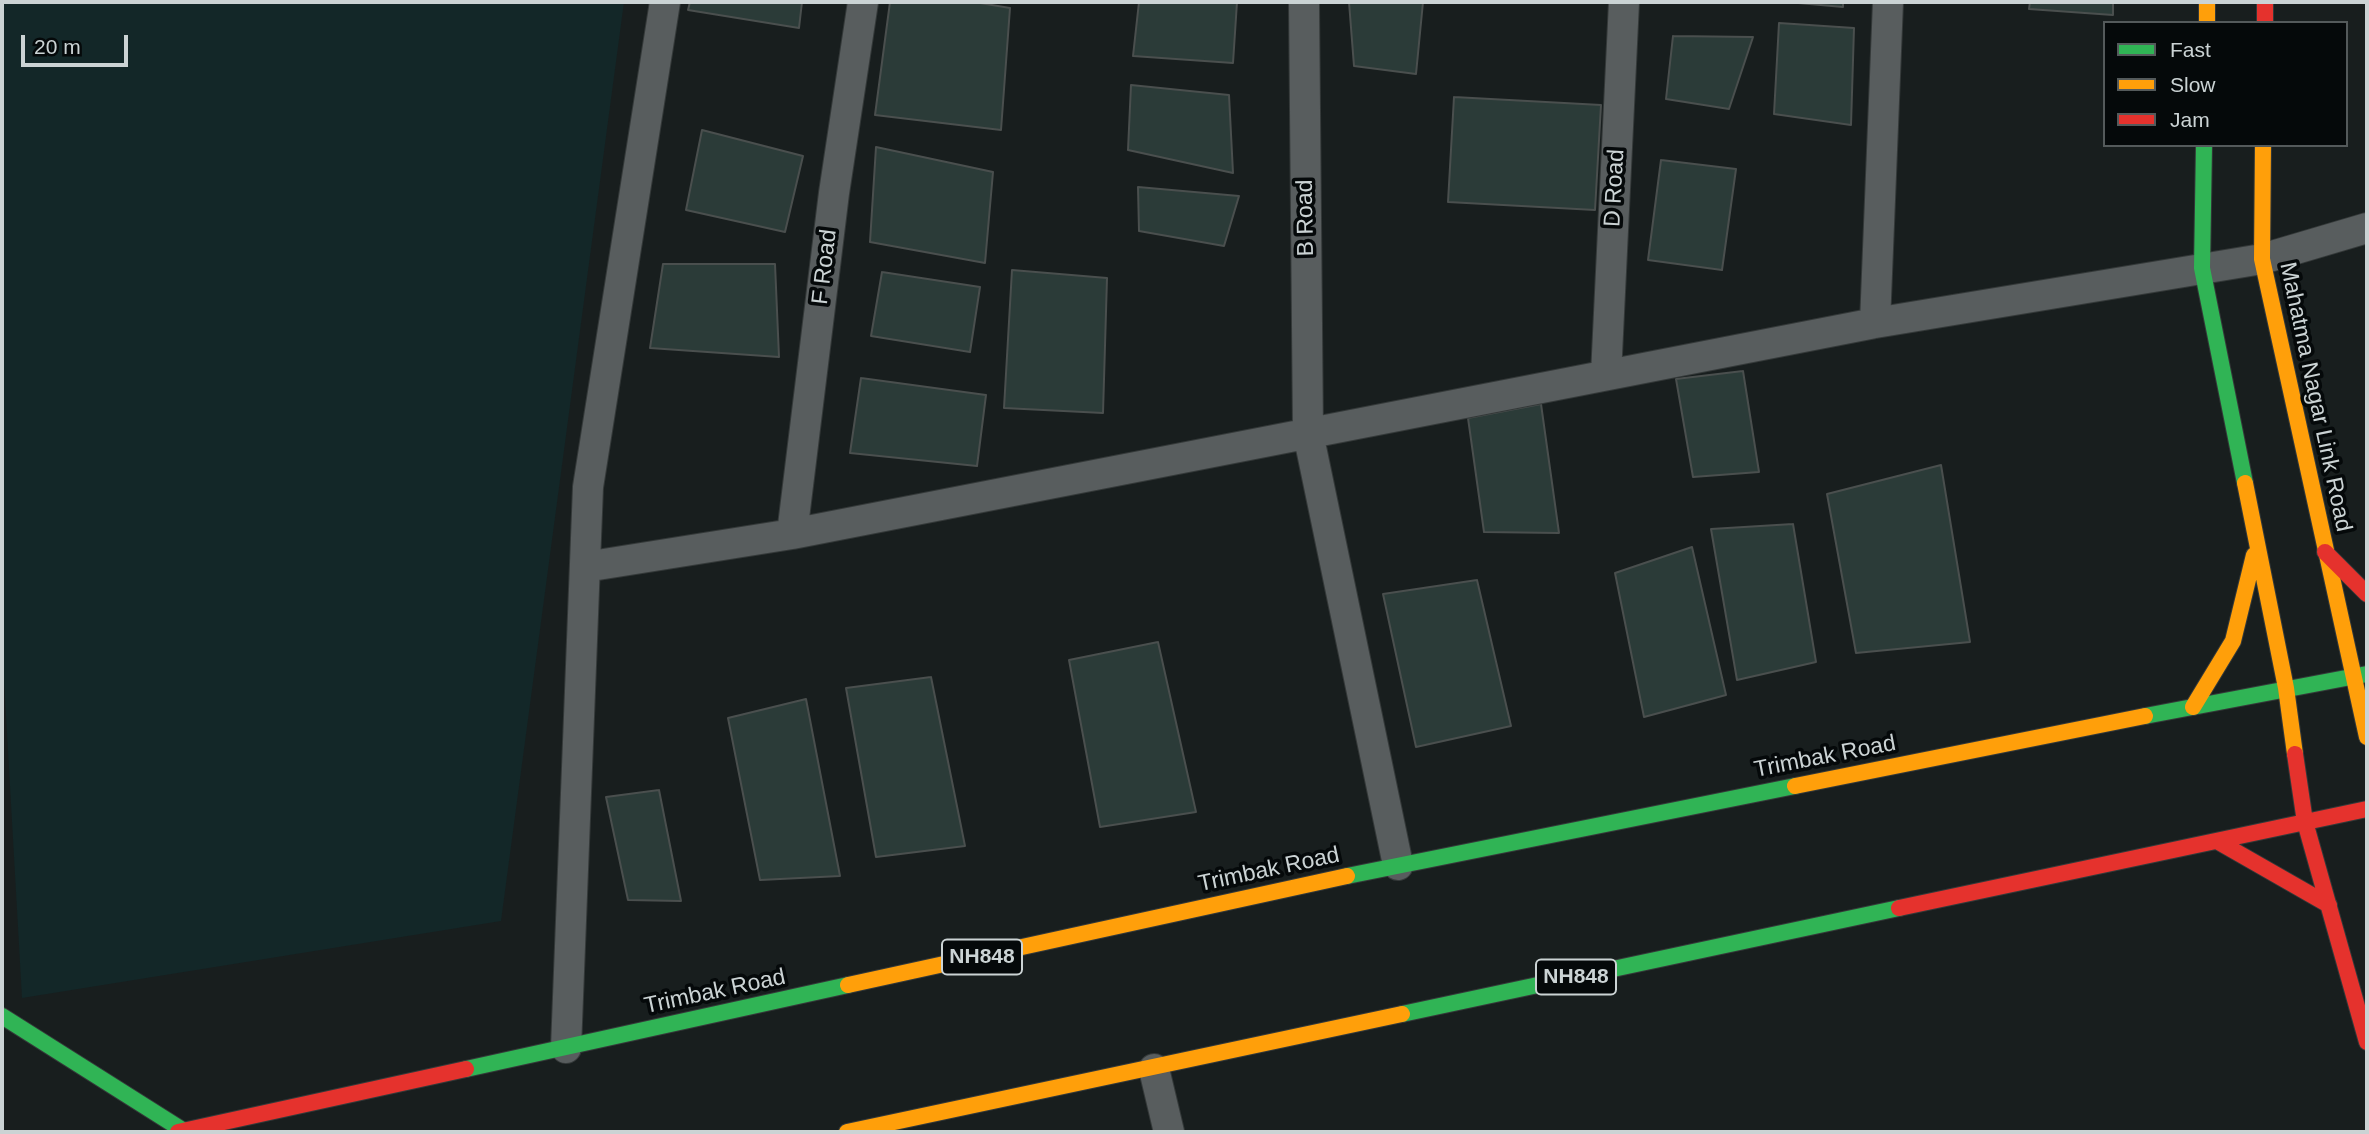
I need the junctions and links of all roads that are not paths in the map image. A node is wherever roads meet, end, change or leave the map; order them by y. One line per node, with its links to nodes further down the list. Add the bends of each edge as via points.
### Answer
1 (665, 2): 21 (street, via 588,487)
2 (863, 2): 18 (street, F Road)
3 (1304, 2): 17 (street, B Road)
4 (1624, 2): 16 (street, D Road)
5 (1888, 2): 15 (street)
6 (2207, 2): 8 (main road)
7 (2265, 2): 9 (main road)
8 (2207, 21)
9 (2265, 21)
10 (2204, 147): 14 (main road)
11 (2263, 147): 13 (main road, Mahatma Nagar Link Road)
12 (2367, 228): 13 (street)
13 (2262, 259): 14 (street); 20 (main road, Mahatma Nagar Link Road)
14 (2202, 268): 15 (street); 19 (main road)
15 (1875, 323): 16 (street)
16 (1606, 375): 17 (street)
17 (1308, 433): 18 (street); 30 (street, B Road)
18 (792, 534): 21 (street)
19 (2257, 546): 24 (main road); 25 (main road, via 2233,641)
20 (2325, 552): 22 (main road); 23 (main road, Mahatma Nagar Link Road)
21 (585, 566): 34 (street)
22 (2367, 594)
23 (2360, 676): 24 (main road, Trimbak Road); 26 (main road, Mahatma Nagar Link Road)
24 (2286, 688): 25 (main road, Trimbak Road); 28 (main road)
25 (2193, 707): 30 (main road, Trimbak Road / NH848)
26 (2367, 737)
27 (2367, 809): 28 (main road)
28 (2305, 822): 29 (main road, NH848); 31 (main road)
29 (2217, 841): 31 (main road); 35 (main road, NH848)
30 (1398, 865): 34 (main road, Trimbak Road / NH848)
31 (2329, 905): 33 (main road)
32 (2, 1016): 36 (main road)
33 (2367, 1042)
34 (566, 1048): 36 (main road, Trimbak Road)
35 (1154, 1069): 37 (main road, NH848); 38 (street)
36 (181, 1132)
37 (847, 1132)
38 (1169, 1132)

